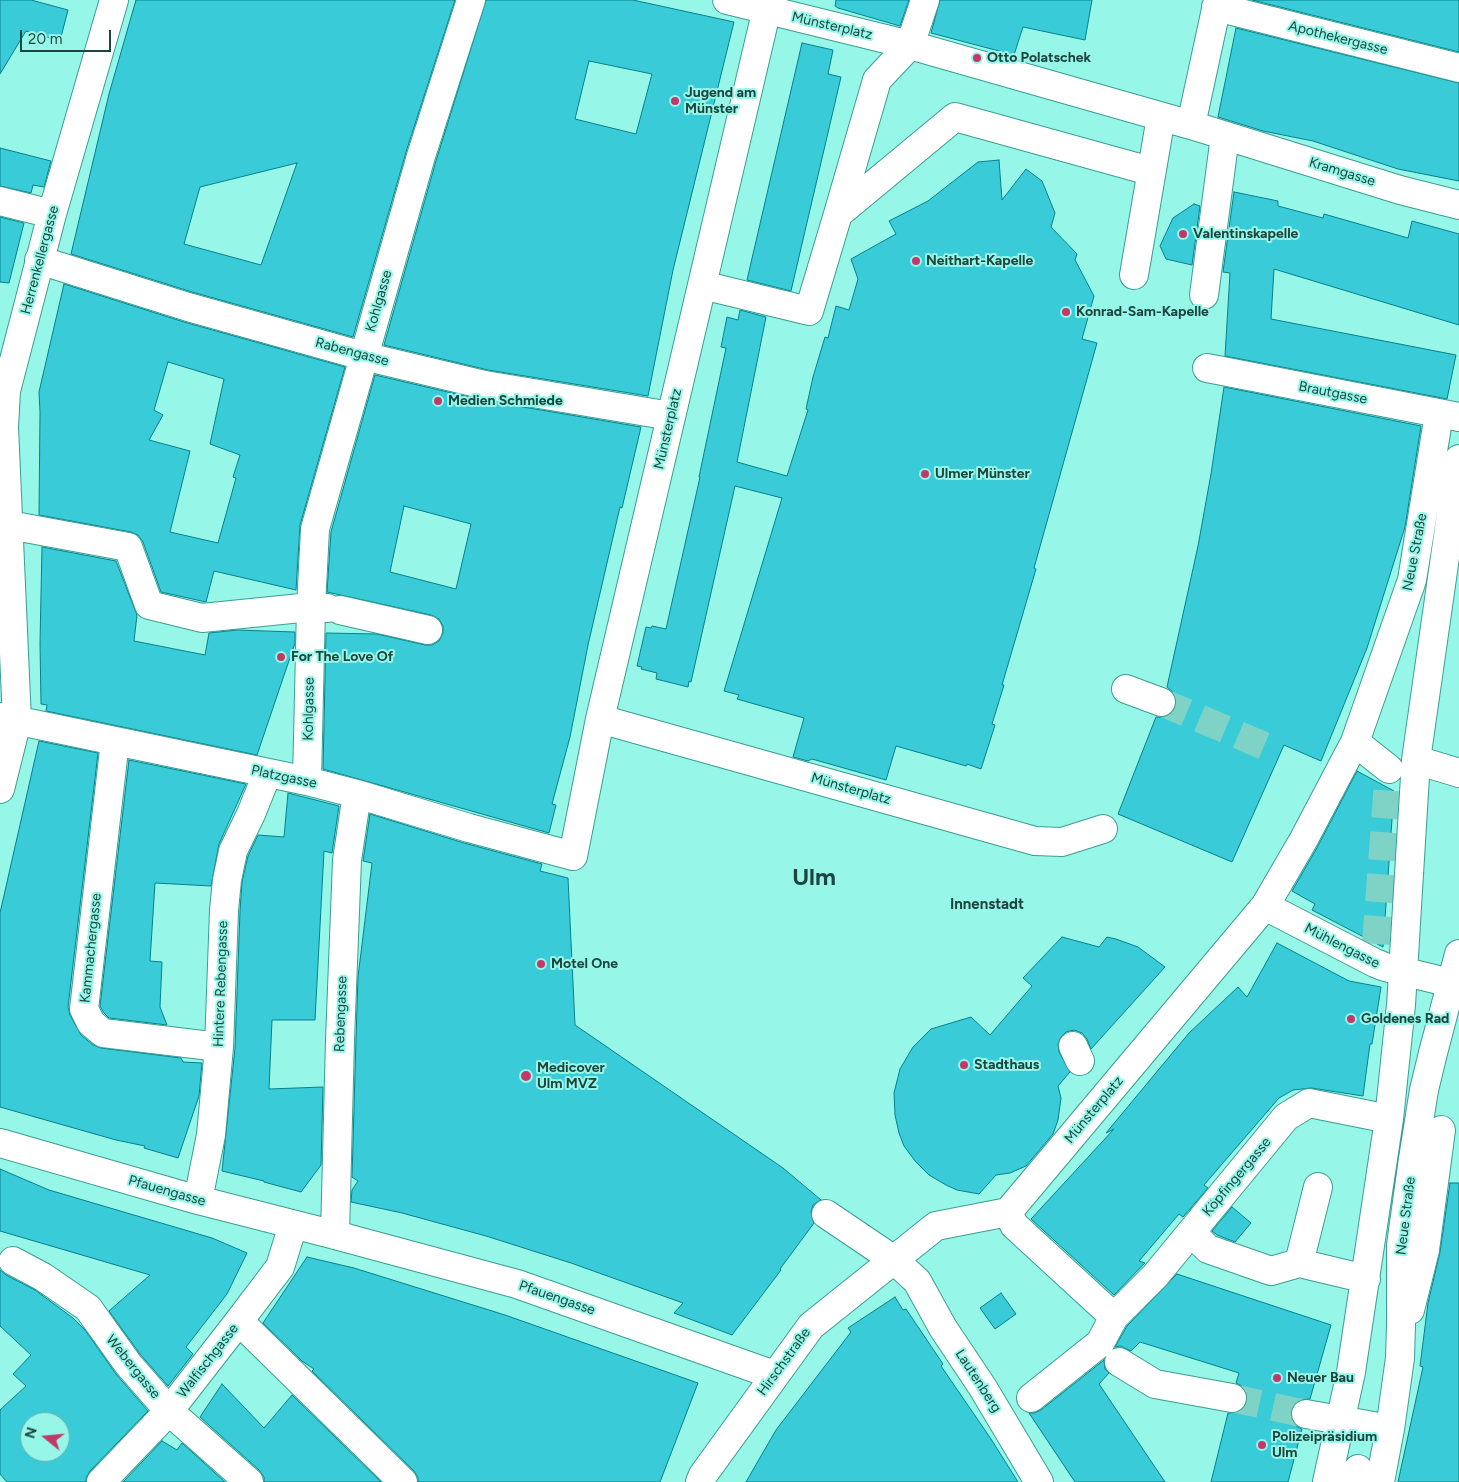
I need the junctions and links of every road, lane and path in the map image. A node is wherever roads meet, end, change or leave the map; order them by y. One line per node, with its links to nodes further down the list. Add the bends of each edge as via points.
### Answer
1 (471, 0): 21 (street, Kohlgasse, via 421,156)
2 (727, 0): 6 (street)
3 (925, 0): 7 (street)
4 (112, 1): 15 (street, Herrenkellergasse)
5 (1217, 4): 8 (street, Apothekergasse); 10 (street)
6 (767, 5): 7 (street, Münsterplatz); 19 (street, Münsterplatz)
7 (910, 45): 9 (street, Münsterplatz); 16 (street, via 877,80)
8 (1449, 66)
9 (1161, 117): 10 (street, Münsterplatz); 12 (street)
10 (1191, 125): 11 (street, Münsterplatz)
11 (1225, 136): 14 (street, Kramgasse); 20 (street)
12 (1150, 171): 16 (street, via 955,117); 18 (street)
13 (0, 201): 15 (street)
14 (1459, 205)
15 (52, 214): 17 (street, Herrenkellergasse)
16 (838, 214): 19 (street, via 809,311)
17 (39, 260): 21 (street, Rabengasse, via 188,308); 26 (street, Herrenkellergasse, via 6,391 4,427)
18 (1134, 276)
19 (702, 285): 23 (street, Münsterplatz)
20 (1204, 295)
21 (364, 356): 23 (street, Rabengasse, via 485,385); 27 (street, Kohlgasse, via 315,529)
22 (1207, 368): 24 (street, Brautgasse)
23 (671, 416): 32 (street, Münsterplatz)
24 (1449, 416): 34 (street, Neue Straße, via 1412,580)
25 (1459, 459): 35 (street)
26 (9, 525): 27 (street, via 128,547 149,605 202,618); 31 (street, Herrenkellergasse)
27 (327, 608): 28 (street); 39 (street, Kohlgasse)
28 (428, 630)
29 (1126, 689): 30 (street)
30 (1161, 702)
31 (8, 719): 33 (street, Platzgasse); 40 (street, Herrenkellergasse)
32 (600, 719): 42 (street, Münsterplatz, via 1035,841 1062,842); 43 (street, Münsterplatz, via 573,856)
33 (115, 741): 38 (street, Platzgasse); 48 (street, Kammachergasse, via 84,1009 91,1023 103,1033)
34 (1355, 742): 36 (street); 44 (street, Neue Straße)
35 (1416, 760): 37 (street); 46 (street)
36 (1389, 769)
37 (1459, 773)
38 (267, 774): 39 (street, Platzgasse); 48 (street, Hintere Rebengasse, via 233,851 227,880)
39 (307, 781): 41 (street, Platzgasse)
40 (0, 789)
41 (358, 794): 43 (street, Platzgasse); 58 (street, Rebengasse, via 347,860 340,1040)
42 (1103, 829)
43 (564, 854)
44 (1270, 899): 46 (street, Mühlengasse, via 1376,953); 54 (street, Münsterplatz)
45 (1459, 954): 47 (street, Neue Straße)
46 (1403, 972): 47 (street, Mühlengasse); 49 (street)
47 (1451, 984): 65 (street, Neue Straße, via 1424,1090 1407,1203 1400,1260)
48 (219, 1047): 53 (street, Hintere Rebengasse, via 211,1135)
49 (1389, 1119): 57 (street, Köpfingergasse, via 1309,1103 1286,1118); 62 (street)
50 (1441, 1130): 65 (street, via 1425,1250)
51 (0, 1143): 53 (street, Pfauengasse)
52 (1318, 1187): 61 (street)
53 (198, 1200): 56 (street, Pfauengasse)
54 (1008, 1212): 59 (street, Hirschstraße, via 936,1226); 63 (street, via 1014,1225)
55 (826, 1214): 59 (street)
56 (293, 1225): 58 (street, Pfauengasse); 64 (street, Walfischgasse, via 280,1267)
57 (1191, 1232): 61 (street, via 1208,1249 1271,1271); 63 (street, Köpfingergasse)
58 (341, 1236): 67 (street, Pfauengasse, via 517,1284)
59 (894, 1260): 67 (street, Hirschstraße, via 811,1326); 79 (street, Lautenberg, via 917,1281 942,1328 983,1388)
60 (13, 1261): 70 (street, Webergasse, via 88,1308 128,1364)
61 (1299, 1263): 62 (street)
62 (1366, 1279): 72 (street)
63 (1114, 1317): 66 (street)
64 (239, 1321): 70 (street, Walfischgasse); 77 (street)
65 (1401, 1342): 73 (street, Neue Straße)
66 (1107, 1350): 68 (street); 69 (street, via 1155,1384)
67 (774, 1375): 78 (street, Hirschstraße)
68 (1031, 1398)
69 (1232, 1398)
70 (169, 1411): 75 (street, Walfischgasse); 76 (street, Webergasse)
71 (1306, 1414): 72 (street)
72 (1341, 1420): 73 (street); 80 (street)
73 (1390, 1429): 74 (street, Neue Straße)
74 (1364, 1478)
75 (101, 1482)
76 (249, 1482)
77 (403, 1482)
78 (700, 1482)
79 (1039, 1482)
80 (1327, 1482)

